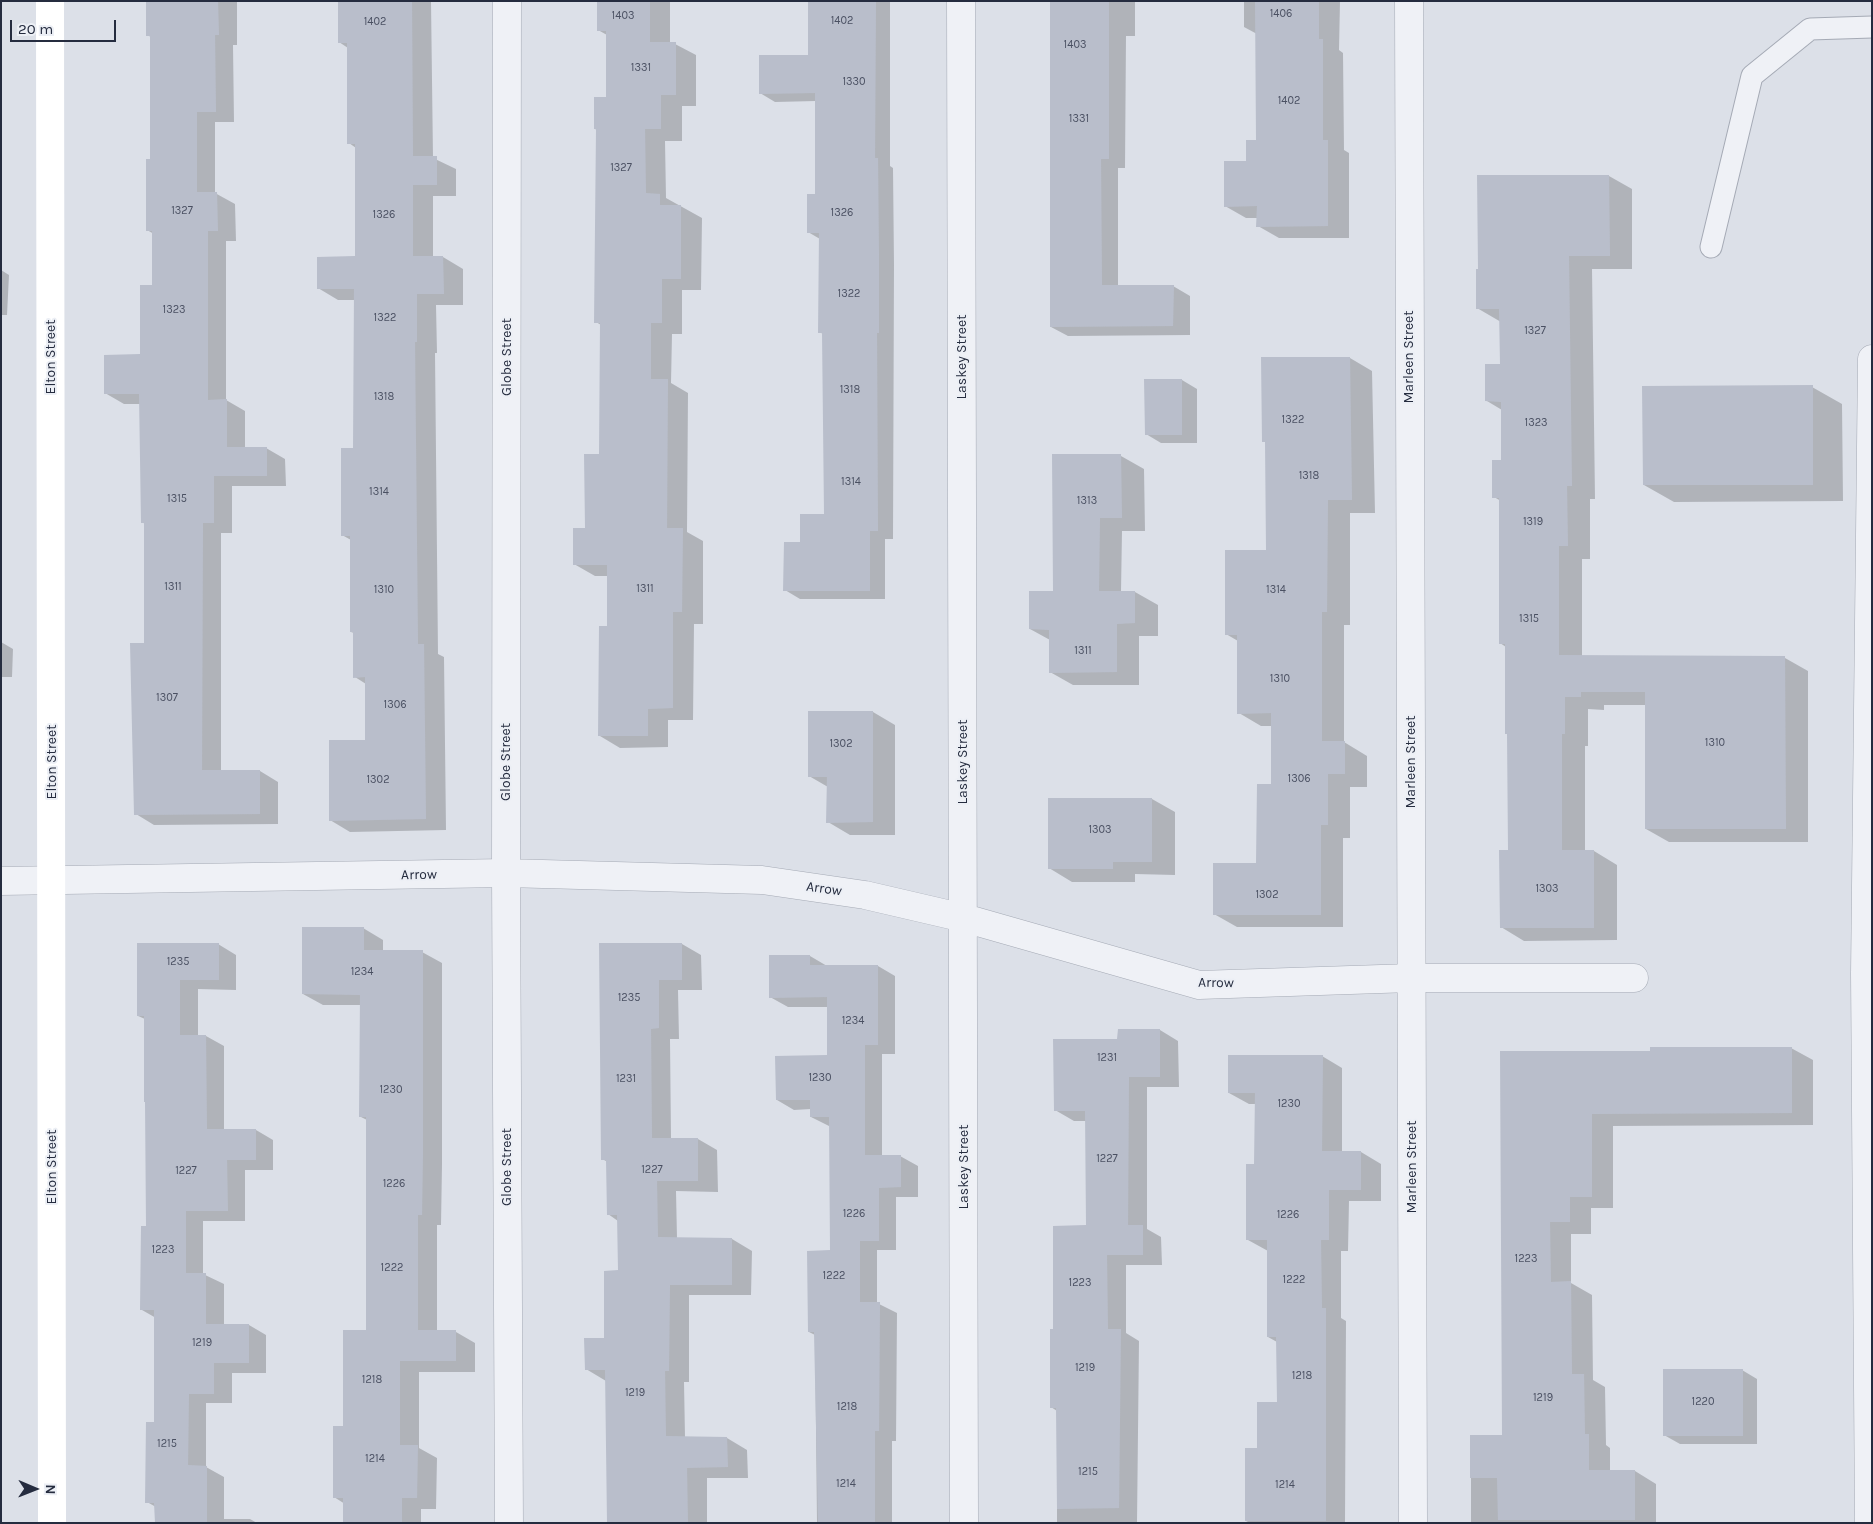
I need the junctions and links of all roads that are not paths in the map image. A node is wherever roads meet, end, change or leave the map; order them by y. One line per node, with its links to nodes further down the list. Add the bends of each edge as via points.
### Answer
1 (50, 1): 10 (street, Elton Street)
2 (507, 1): 8 (street, Globe Street)
3 (961, 1): 11 (street, Laskey Street)
4 (1409, 1): 13 (street, Marleen Street)
5 (1872, 27): 6 (lane, via 1810,29 1752,76)
6 (1711, 248)
7 (1872, 359): 12 (street)
8 (506, 873): 10 (street, Arrow); 11 (street, Arrow, via 762,880 865,895); 16 (street, Globe Street)
9 (1, 881): 10 (street, Arrow)
10 (52, 881): 15 (street, Elton Street)
11 (964, 918): 13 (street, Arrow, via 1199,985); 17 (street, Laskey Street)
12 (1868, 970): 19 (street)
13 (1411, 978): 14 (street, Arrow); 18 (street, Marleen Street)
14 (1634, 978)
15 (52, 1523)
16 (509, 1523)
17 (964, 1523)
18 (1414, 1523)
19 (1870, 1523)

